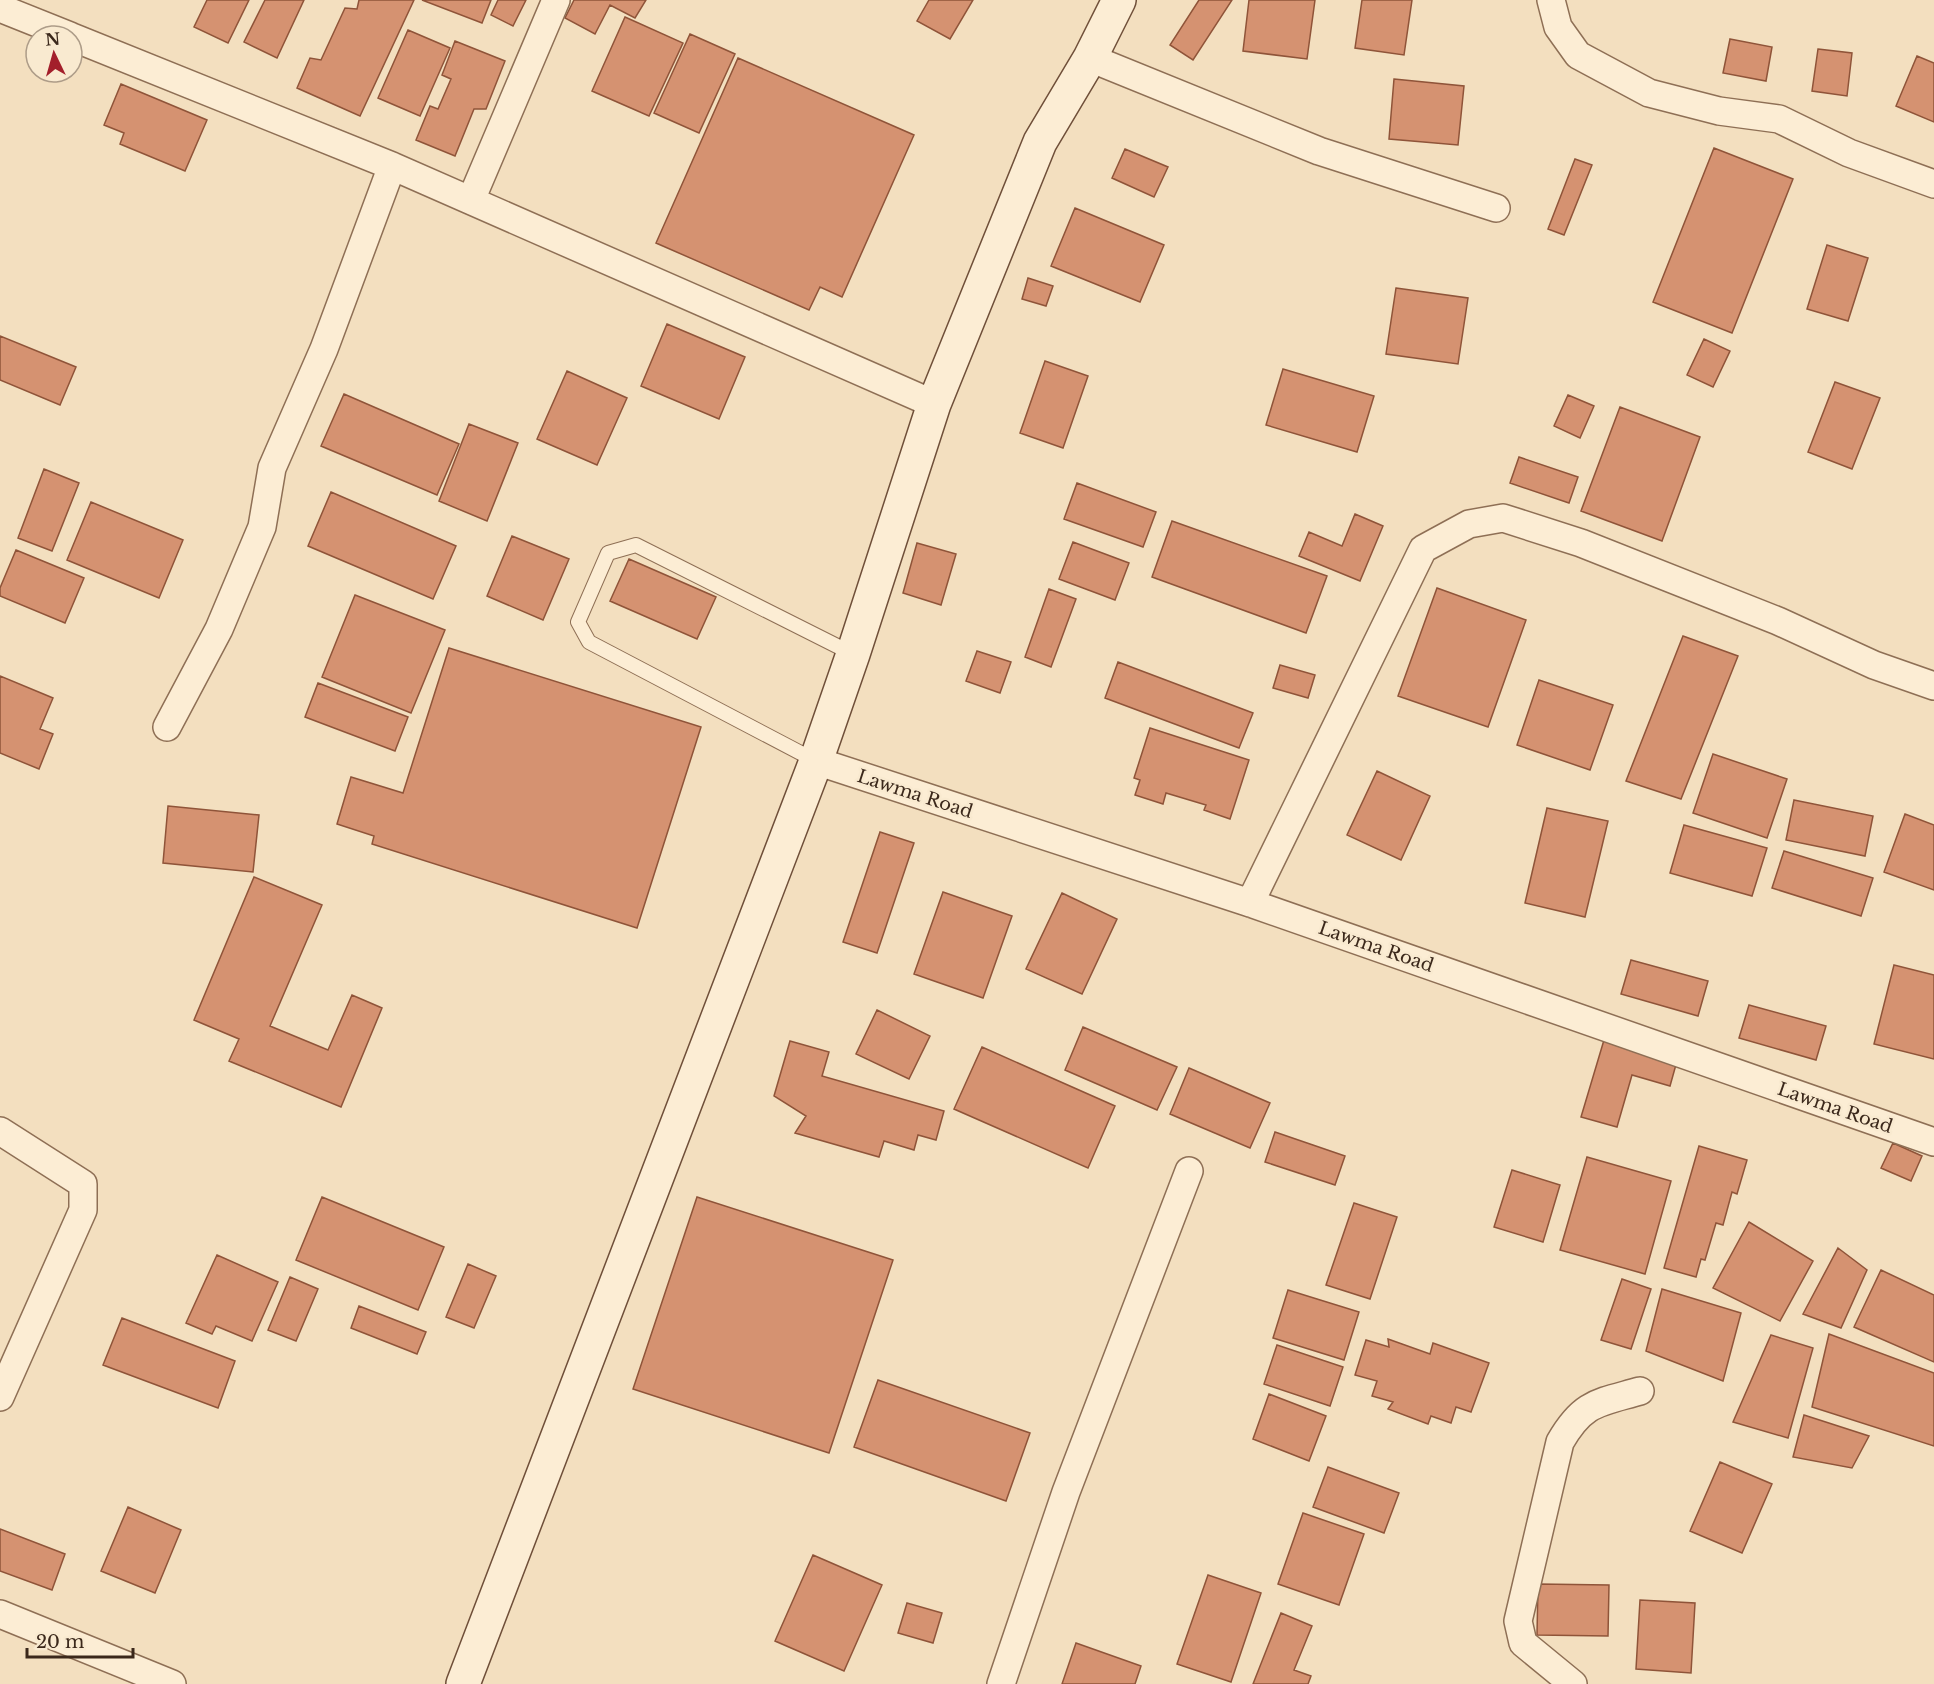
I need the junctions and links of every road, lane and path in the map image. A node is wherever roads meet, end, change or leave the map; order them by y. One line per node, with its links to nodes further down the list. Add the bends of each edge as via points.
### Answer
1 (556, 0): 10 (street)
2 (1119, 0): 7 (main road)
3 (1551, 0): 9 (street, via 1558,27 1578,56 1649,93 1719,111 1779,119 1848,153)
4 (0, 8): 5 (street)
5 (41, 24)
6 (84, 41): 8 (street)
7 (1090, 58): 11 (street, via 1319,151); 12 (main road, via 1040,142)
8 (392, 166): 10 (street); 15 (street, via 324,349 272,468 262,527 219,629)
9 (1934, 184)
10 (471, 200): 12 (street)
11 (1496, 208)
12 (934, 404): 13 (main road)
13 (853, 654): 16 (main road); 16 (lane, via 636,545 608,553 578,622 590,642)
14 (1934, 686): 17 (street, via 1874,665 1778,621 1581,543 1503,518 1469,524 1424,549)
15 (168, 727)
16 (816, 761): 17 (street, Lawma Road); 25 (main road)
17 (1250, 903): 19 (street, Lawma Road)
18 (0, 1131): 22 (street, via 83,1184 85,1194 83,1210)
19 (1934, 1142)
20 (1189, 1171): 26 (street, via 1066,1492)
21 (1640, 1391): 27 (street, via 1591,1405 1573,1419 1560,1442 1518,1621 1523,1644)
22 (0, 1397)
23 (0, 1614): 24 (street)
24 (172, 1684)
25 (463, 1684)
26 (1001, 1684)
27 (1573, 1684)

